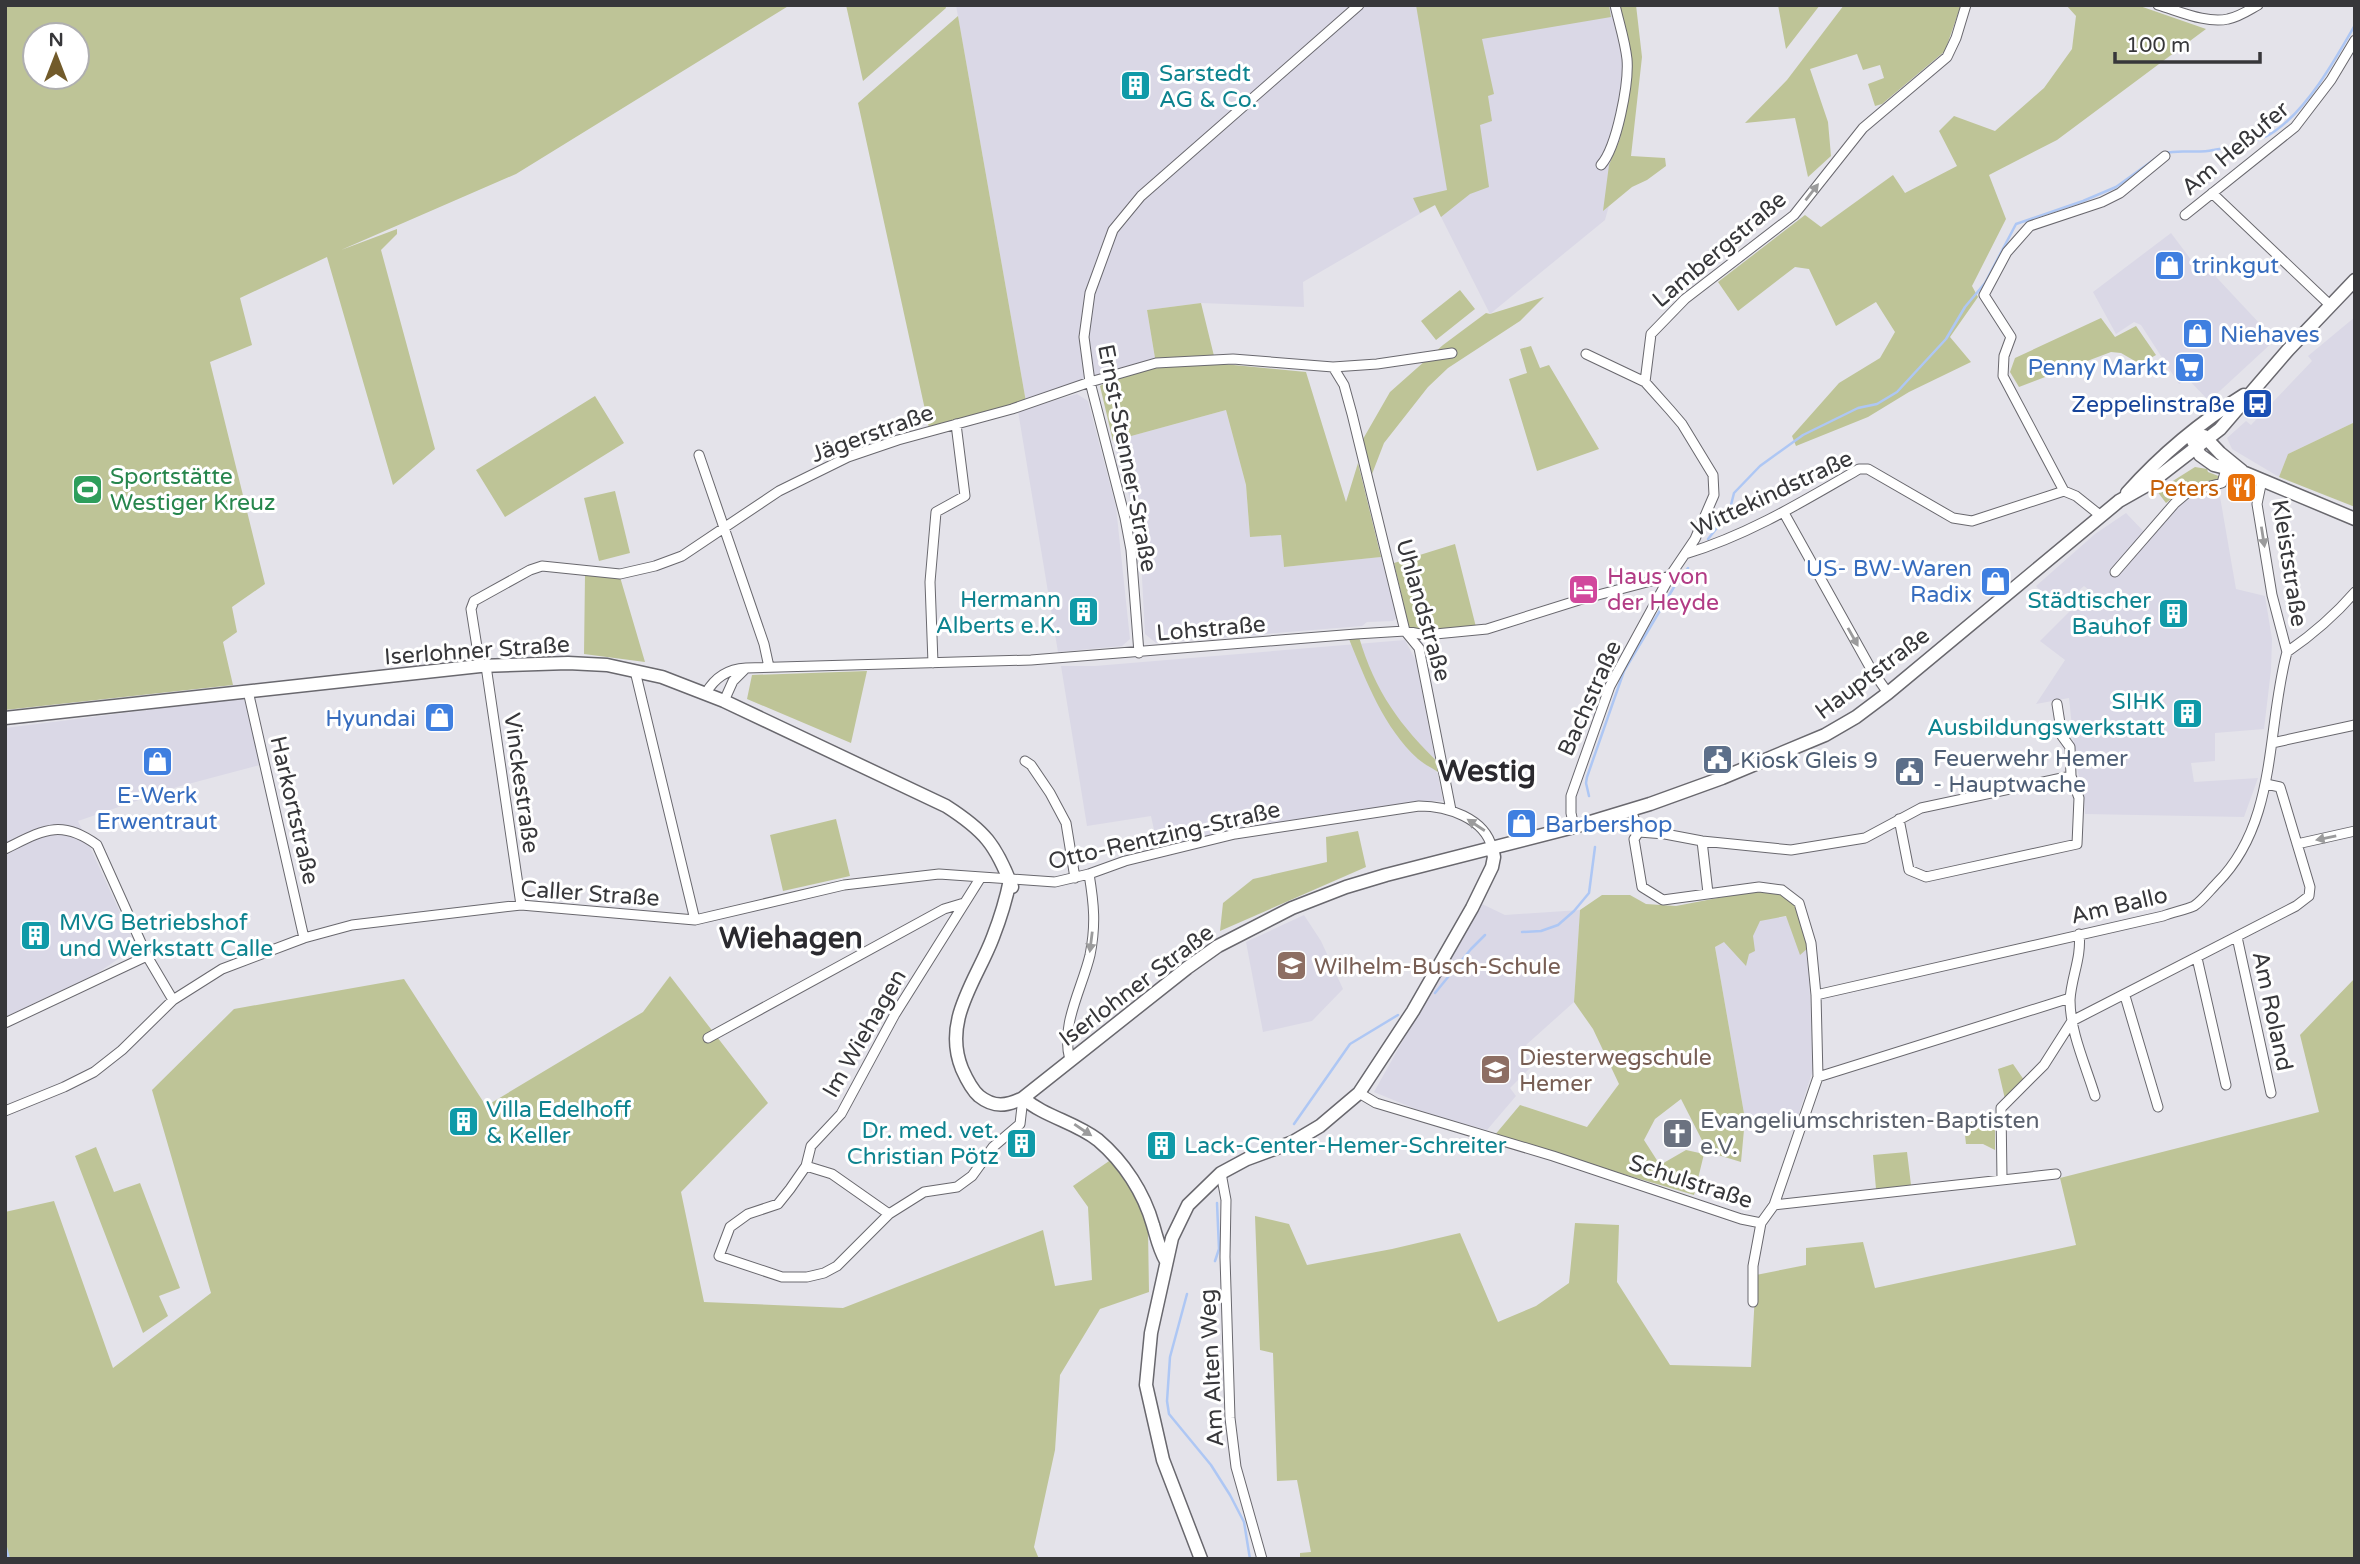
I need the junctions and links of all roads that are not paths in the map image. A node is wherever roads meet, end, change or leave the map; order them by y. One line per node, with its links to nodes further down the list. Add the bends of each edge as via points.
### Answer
1 (1359, 5): 16 (street, Ernst-Stenner-Straße, via 1141,196 1113,230 1090,293 1084,337)
2 (1615, 5): 8 (street, via 1627,61 1615,138)
3 (1966, 5): 17 (street, Lambergstraße, one-way to 3, via 1651,334 1685,299 1794,215 1863,128 1947,57)
4 (2158, 5): 5 (street, via 2224,20)
5 (2258, 5)
6 (2355, 40): 9 (street, Am Heßufer, via 2295,127)
7 (2165, 156): 27 (street, via 2120,193 2030,226 2007,252 1984,295 2011,337 2003,376)
8 (1601, 165)
9 (2212, 193): 10 (street, Am Heßufer); 12 (street)
10 (2185, 215)
11 (2355, 280): 12 (main road, Hauptstraße)
12 (2331, 306): 18 (main road, Hauptstraße)
13 (1452, 353): 15 (street, Jägerstraße)
14 (1586, 354): 17 (street)
15 (1333, 368): 16 (street, Jägerstraße, via 1233,359 1156,363); 37 (street, Uhlandstraße, via 1344,385 1352,414)
16 (1090, 382): 19 (street, Jägerstraße); 39 (street, Ernst-Stenner-Straße, via 1131,550)
17 (1645, 382): 33 (street, via 1682,425 1713,475 1711,504)
18 (2252, 390): 20 (main road, Hauptstraße); 21 (main road, Hauptstraße)
19 (956, 424): 32 (street, Jägerstraße, via 848,457 779,491); 40 (street, via 965,496 936,512 930,582)
20 (2193, 433): 21 (main road); 22 (main road); 28 (main road, Hauptstraße)
21 (2208, 439): 22 (main road, Hauptstraße); 25 (main road)
22 (2196, 449): 24 (main road, via 2206,460); 28 (main road, Hauptstraße)
23 (699, 455): 32 (street)
24 (2226, 469): 25 (main road); 34 (street, via 2222,483 2188,492 2175,503)
25 (2245, 473): 26 (main road)
26 (2262, 480): 31 (main road); 38 (street, Kleiststraße, one-way to 38, via 2258,504 2272,595)
27 (2064, 491): 29 (street, Wittekindstraße, via 1972,521 1953,519 1868,469 1858,469); 30 (street)
28 (2119, 501): 30 (main road, Hauptstraße)
29 (1784, 513): 33 (street, Wittekindstraße, via 1723,543); 47 (street, one-way to 47)
30 (2101, 516): 47 (main road, Hauptstraße)
31 (2355, 519)
32 (723, 527): 41 (street, Jägerstraße, via 682,555 655,566 620,574 542,566 474,601 471,609); 43 (street)
33 (1685, 554): 35 (street, Bachstraße)
34 (2115, 572)
35 (1670, 576): 37 (street, Lohstraße, via 1486,629 1425,635); 59 (street, Bachstraße, via 1610,686 1573,788 1570,808)
36 (2355, 592): 38 (street)
37 (1405, 631): 39 (street, Lohstraße); 56 (street, Uhlandstraße, via 1419,648)
38 (2287, 652): 52 (street, Am Ballo)
39 (1139, 653): 40 (street, Lohstraße)
40 (933, 663): 43 (street, Lohstraße)
41 (483, 666): 44 (main road, Iserlohner Straße, via 568,663); 45 (main road, Iserlohner Straße); 72 (street, Vinckestraße)
42 (746, 667): 43 (street, Lohstraße); 46 (street, Lohstraße, via 722,675); 48 (street)
43 (769, 667)
44 (635, 671): 46 (main road, Iserlohner Straße); 73 (street)
45 (248, 691): 50 (main road, Iserlohner Straße); 76 (street, Harkortstraße)
46 (706, 693): 48 (main road, Iserlohner Straße)
47 (1888, 693): 57 (main road, Hauptstraße, via 1856,717 1797,748)
48 (724, 701): 69 (main road, Iserlohner Straße, via 953,811 993,846)
49 (2057, 704): 54 (street, via 2062,736 2070,747)
50 (5, 718)
51 (2355, 725): 52 (street)
52 (2272, 743): 55 (street, Am Ballo)
53 (1025, 761): 68 (street, via 1066,823)
54 (2071, 776): 58 (street, via 1921,808); 58 (street, via 2079,798 2077,844 1926,877 1909,870)
55 (2266, 784): 63 (street, Am Roland, via 2280,787); 74 (street, Am Ballo, via 2247,841 2227,873 2195,905)
56 (1451, 810): 64 (street, one-way to 56, via 1484,830); 66 (street, Otto-Rentzing-Straße, via 1419,806 1235,834)
57 (1631, 810): 59 (main road, Hauptstraße); 61 (street)
58 (1899, 819): 62 (street, via 1865,838 1791,850)
59 (1574, 827): 64 (main road, Hauptstraße)
60 (2355, 831): 63 (street, one-way to 63)
61 (1639, 832): 62 (street); 70 (street, via 1634,839 1642,887 1663,900)
62 (1702, 841): 70 (street)
63 (2297, 844): 75 (street, Am Roland, via 2309,896)
64 (1492, 848): 86 (main road, Iserlohner Straße, via 1346,887 1262,923 1187,968); 89 (main road, via 1492,867 1472,908)
65 (5, 849): 77 (street, via 49,831 69,829 97,845)
66 (1089, 874): 68 (street, Otto-Rentzing-Straße); 86 (street, one-way to 86, via 1096,911 1090,954 1066,1035)
67 (981, 877): 69 (street, Caller Straße); 71 (street, Im Wiehagen); 73 (street, Caller Straße, via 939,873 844,885)
68 (1075, 878): 69 (street, Otto-Rentzing-Straße)
69 (1010, 880): 92 (main road, via 994,936 958,1016 955,1037 967,1081 985,1100 1003,1106)
70 (1709, 893): 79 (street, via 1759,887 1782,890 1799,903 1811,943)
71 (964, 903): 85 (street, via 944,909); 95 (street, Im Wiehagen, via 895,1014 841,1114 811,1146)
72 (521, 905): 73 (street, Caller Straße); 76 (street, Caller Straße, via 352,925)
73 (695, 919)
74 (2079, 934): 79 (street, Am Ballo); 81 (street)
75 (2237, 937): 78 (street, Am Roland); 90 (street, Am Roland)
76 (304, 938): 82 (street, Caller Straße, via 222,969)
77 (147, 956): 82 (street); 84 (street)
78 (2197, 958): 80 (street, Am Roland); 88 (street)
79 (1816, 995): 87 (street)
80 (2124, 996): 83 (street, Am Roland); 93 (street)
81 (2070, 998): 83 (street); 87 (street)
82 (173, 1000): 94 (street, Caller Straße, via 94,1072)
83 (2072, 1021): 91 (street); 98 (street, via 2044,1065 2001,1108)
84 (5, 1023)
85 (708, 1038)
86 (1070, 1060): 92 (main road, Iserlohner Straße)
87 (1818, 1077): 99 (street)
88 (2225, 1086)
89 (1359, 1093): 96 (main road, via 1293,1142); 101 (street, Schulstraße, via 1376,1103)
90 (2271, 1093)
91 (2095, 1096)
92 (1023, 1098): 100 (street, via 1020,1124 993,1147 972,1176 957,1187 924,1192); 102 (main road, one-way to 102, via 1073,1123 1120,1162 1142,1195)
93 (2158, 1107)
94 (5, 1111)
95 (806, 1166): 100 (street, via 832,1174); 100 (street, Im Wiehagen, via 778,1205 748,1214 730,1227 719,1256 782,1277 807,1278 837,1266)
96 (1221, 1173): 102 (main road, via 1188,1205); 105 (street, Am Alten Weg, via 1226,1200 1230,1418 1236,1467)
97 (2056, 1174): 98 (street, Schulstraße)
98 (2002, 1179): 99 (street, Schulstraße)
99 (1774, 1205): 101 (street, Schulstraße)
100 (889, 1214)
101 (1761, 1223): 103 (street, via 1753,1266)
102 (1166, 1261): 104 (main road, via 1146,1385 1163,1460)
103 (1753, 1302)
104 (1201, 1559)
105 (1262, 1559)

